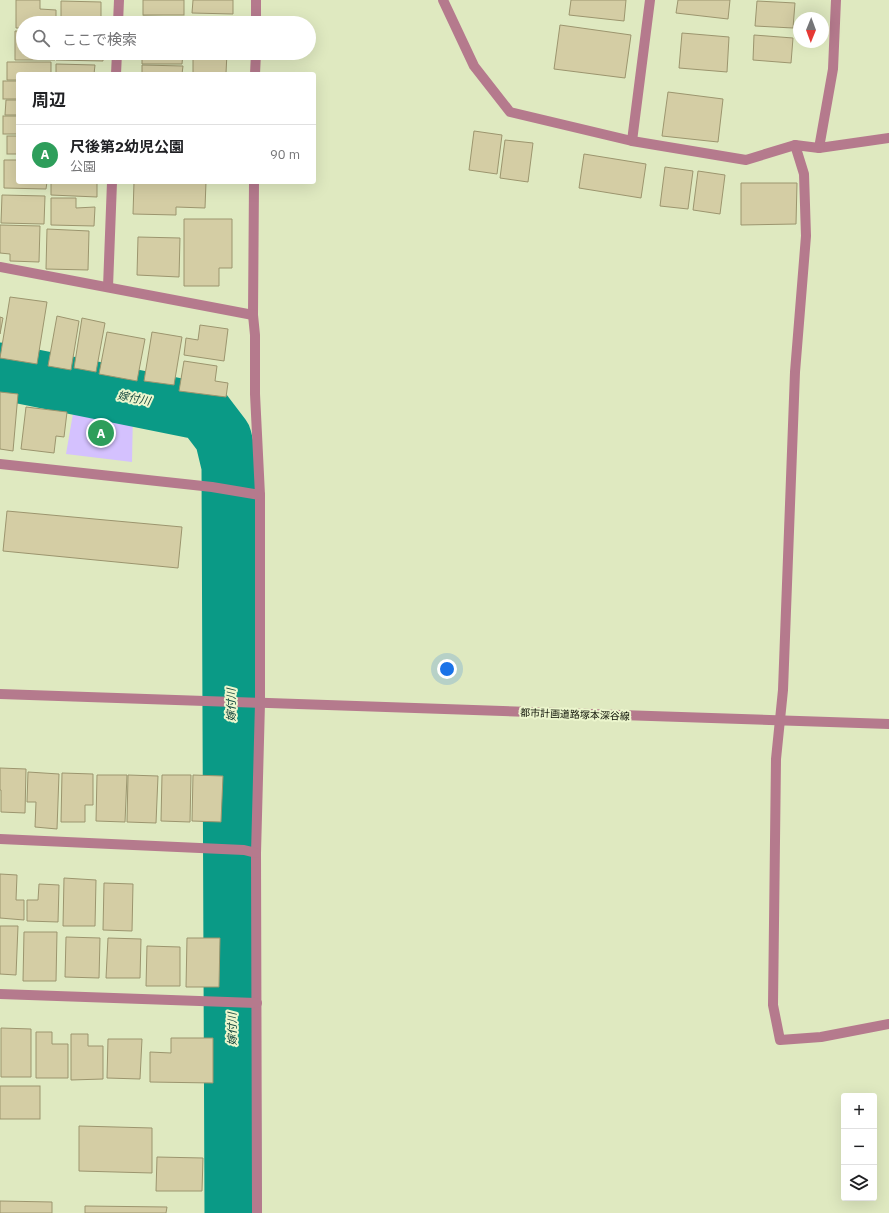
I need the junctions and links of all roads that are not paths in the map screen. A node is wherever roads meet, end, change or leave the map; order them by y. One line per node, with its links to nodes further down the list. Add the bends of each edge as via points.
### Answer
1 (119, 0): 6 (street)
2 (256, 0): 7 (street)
3 (443, 0): 13 (street, via 474,66 510,112)
4 (650, 0): 13 (street)
5 (836, 0): 15 (street, via 833,69)
6 (118, 16)
7 (256, 16)
8 (117, 60): 10 (street)
9 (256, 60): 11 (street)
10 (116, 72)
11 (255, 72)
12 (889, 138): 15 (street)
13 (632, 141): 14 (street, via 746,160)
14 (795, 145): 15 (street); 25 (street, via 804,174 806,236 795,372 783,690)
15 (819, 148)
16 (112, 184): 19 (street)
17 (254, 184): 20 (street)
18 (0, 267): 19 (street)
19 (108, 287): 20 (street)
20 (253, 315): 22 (street)
21 (0, 464): 22 (street, via 212,487)
22 (260, 495): 24 (street)
23 (0, 694): 24 (street, 都市計画道路塚本深谷線)
24 (260, 703): 25 (street, 都市計画道路塚本深谷線); 28 (street)
25 (779, 721): 26 (street, 都市計画道路塚本深谷線); 31 (street, via 776,759 773,1005 780,1040 821,1037)
26 (889, 724)
27 (0, 839): 28 (street, via 244,850)
28 (256, 853): 30 (street)
29 (0, 994): 30 (street)
30 (257, 1003): 32 (street)
31 (889, 1024)
32 (257, 1213)

